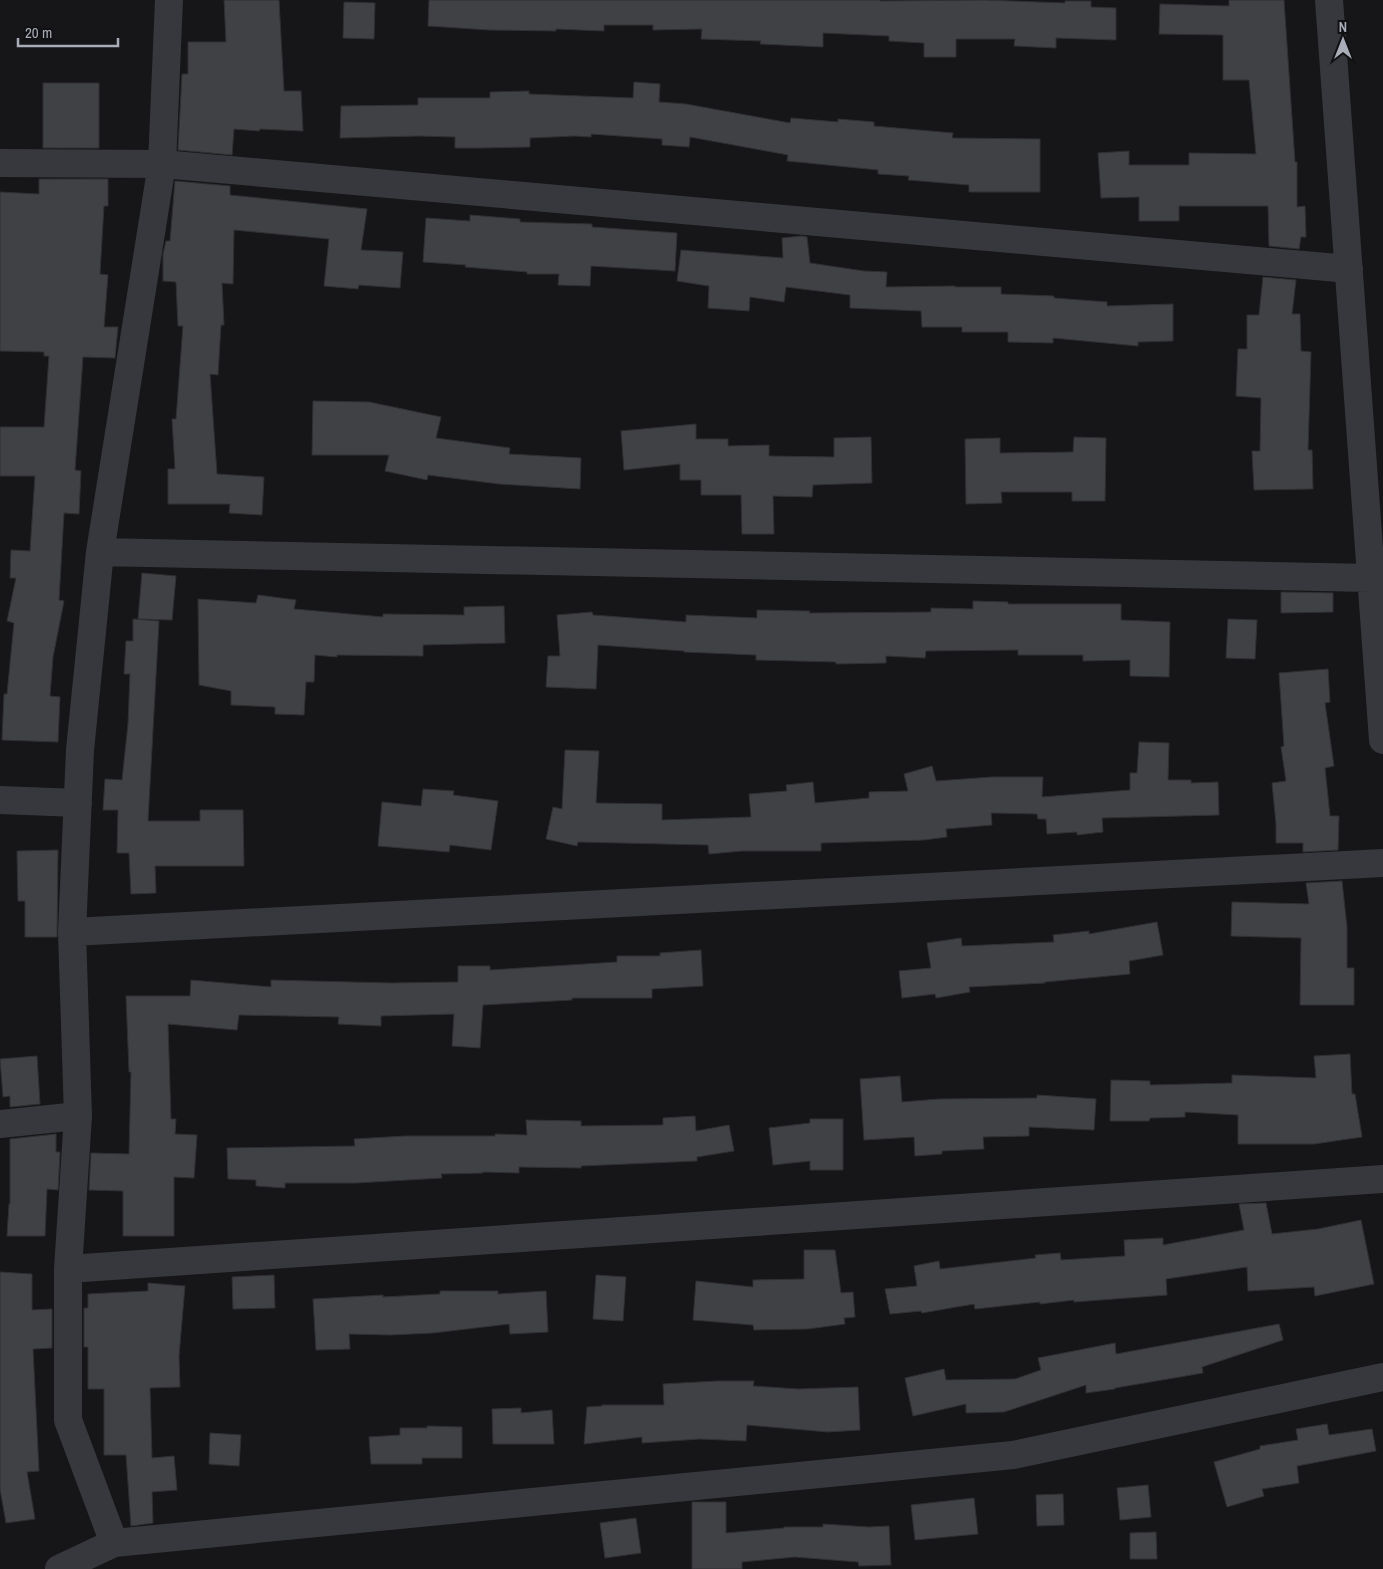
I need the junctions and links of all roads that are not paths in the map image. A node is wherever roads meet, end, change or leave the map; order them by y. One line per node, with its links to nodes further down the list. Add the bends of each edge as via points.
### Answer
1 (169, 0): 4 (street)
2 (1329, 0): 5 (street)
3 (0, 163): 4 (street)
4 (162, 164): 5 (street); 7 (street)
5 (1348, 269): 6 (street)
6 (1375, 516): 8 (street)
7 (100, 552): 8 (street); 11 (street, via 80,750)
8 (1372, 578): 9 (street)
9 (1383, 740)
10 (0, 800): 11 (street)
11 (78, 803): 13 (street)
12 (1383, 863): 13 (street)
13 (72, 932): 14 (street)
14 (78, 1116): 15 (street); 17 (street)
15 (0, 1124)
16 (1383, 1179): 17 (street)
17 (68, 1269): 19 (street, via 68,1420)
18 (1383, 1377): 19 (street, via 1013,1455)
19 (114, 1543): 20 (street)
20 (59, 1569)

